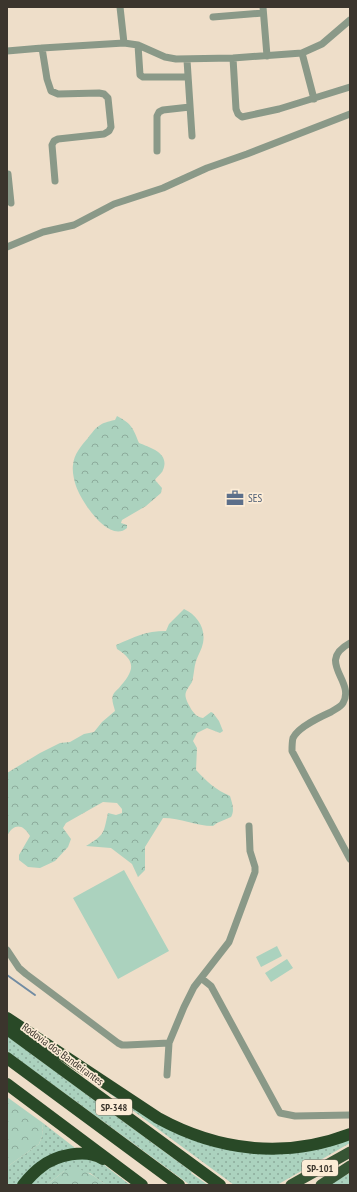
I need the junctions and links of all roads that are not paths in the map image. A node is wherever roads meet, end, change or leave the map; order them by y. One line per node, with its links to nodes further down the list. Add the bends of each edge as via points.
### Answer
1 (120, 7): 5 (street)
2 (263, 10): 3 (street); 10 (street)
3 (213, 17)
4 (350, 20): 9 (street, via 322,44)
5 (124, 43): 6 (street); 7 (street)
6 (138, 45): 12 (street, via 165,57); 13 (street, via 140,75)
7 (42, 48): 8 (street); 21 (street, via 51,91 58,94 104,94 108,98 111,127 104,134 54,141 52,145)
8 (7, 51)
9 (302, 52): 10 (street); 15 (street)
10 (267, 56): 11 (street)
11 (232, 58): 12 (street); 15 (street, via 236,109 242,117)
12 (187, 60): 13 (street)
13 (188, 77): 16 (street)
14 (350, 87): 15 (street)
15 (314, 99)
16 (190, 107): 18 (street); 19 (street, via 159,112)
17 (350, 114): 23 (street, via 207,168 163,188 114,204 74,225 43,232)
18 (192, 136)
19 (156, 151)
20 (7, 174): 22 (street)
21 (55, 181)
22 (11, 203)
23 (7, 247)
24 (350, 643): 26 (street, via 342,648 335,661 335,667 344,685 343,703 303,727 293,738 292,751)
25 (249, 826): 28 (street, via 250,851 255,872 230,942)
26 (350, 859)
27 (7, 950): 31 (street, via 23,971 122,1045)
28 (201, 978): 31 (street, via 184,1007); 35 (street, via 211,986 280,1113 295,1116)
29 (7, 1018): 36 (highway, via 158,1118 203,1139 242,1147 279,1149 318,1144)
30 (7, 1029): 43 (highway, Rodovia dos Bandeirantes / SP-348)
31 (169, 1042): 33 (street)
32 (7, 1058): 42 (highway, SP-348)
33 (167, 1075)
34 (7, 1084): 39 (highway)
35 (350, 1115)
36 (350, 1134)
37 (350, 1152): 44 (highway, SP-101)
38 (350, 1166): 45 (highway, SP-101)
39 (126, 1173): 40 (highway, via 99,1157 78,1154 55,1159 42,1166); 41 (highway)
40 (23, 1185)
41 (142, 1185)
42 (180, 1185)
43 (220, 1185)
44 (291, 1185)
45 (321, 1185)

